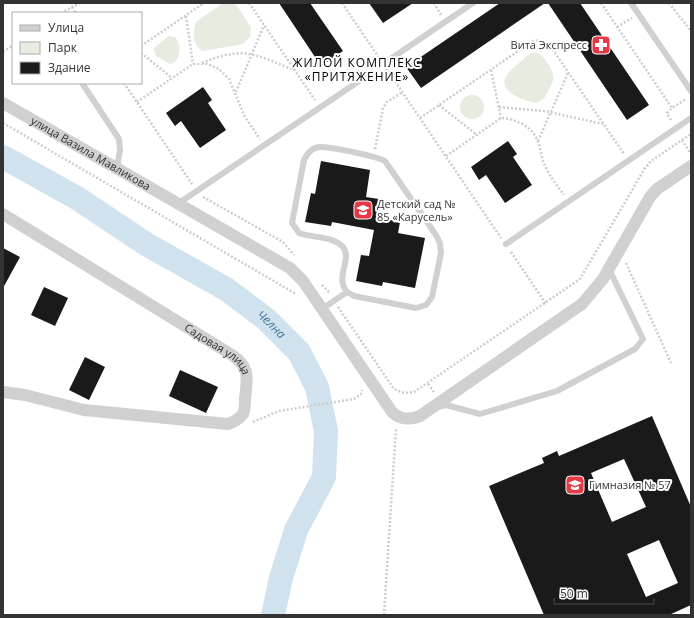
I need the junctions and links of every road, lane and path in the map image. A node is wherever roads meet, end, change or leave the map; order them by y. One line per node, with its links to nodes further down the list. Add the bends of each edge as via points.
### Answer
1 (80, 3): 9 (path)
2 (204, 3): 13 (path)
3 (249, 3): 14 (path)
4 (342, 3): 33 (path)
5 (473, 3): 22 (lane)
6 (601, 3): 15 (path)
7 (631, 3): 12 (lane)
8 (669, 3): 16 (path)
9 (72, 7): 10 (path); 11 (path)
10 (62, 12)
11 (75, 12)
12 (638, 13): 15 (path); 32 (lane)
13 (186, 16): 17 (path); 24 (path)
14 (264, 25): 21 (path); 26 (path)
15 (617, 27): 35 (path, via 672,108)
16 (691, 31)
17 (142, 45)
18 (12, 46): 19 (path)
19 (3, 52)
20 (142, 54): 29 (path)
21 (252, 54): 23 (path, via 230,54); 26 (path); 34 (path)
22 (389, 60)
23 (200, 63): 24 (path); 34 (path, via 214,66 225,73)
24 (193, 64): 29 (path)
25 (491, 70): 27 (path, via 539,39 549,44); 38 (path); 40 (path)
26 (295, 71): 39 (path)
27 (568, 72): 41 (path); 46 (path)
28 (371, 73): 39 (lane)
29 (172, 78): 36 (path)
30 (83, 84): 57 (lane, via 119,139 121,146)
31 (125, 84): 36 (path)
32 (691, 91)
33 (402, 92): 42 (path); 54 (path, via 382,108)
34 (236, 93): 51 (path, via 245,117)
35 (691, 95)
36 (137, 102): 58 (path)
37 (3, 103): 57 (street, улица Вазила Мавликова)
38 (439, 105): 42 (path); 48 (path)
39 (320, 107): 51 (lane)
40 (499, 107): 41 (path); 43 (path)
41 (550, 112): 46 (path); 50 (path)
42 (420, 118): 53 (path)
43 (501, 118): 48 (path); 50 (path, via 520,122)
44 (691, 118): 55 (lane)
45 (3, 123): 69 (path)
46 (603, 124): 55 (path)
47 (691, 134): 49 (path)
48 (477, 135): 53 (path)
49 (682, 140): 52 (path); 62 (path, via 645,168)
50 (538, 141): 59 (path, via 544,165)
51 (264, 145): 58 (lane)
52 (691, 154)
53 (446, 156): 63 (path)
54 (374, 157): 68 (lane, via 320,147 309,152 304,160 293,227 299,234 333,241 342,247 346,256 341,279); 68 (lane, via 389,165 438,239 441,253 432,297 426,305 416,308 354,296)
55 (628, 161): 59 (lane)
56 (691, 166): 64 (street, via 653,192)
57 (116, 168): 60 (street, улица Вазила Мавликова)
58 (197, 191): 60 (lane); 65 (path, via 201,196 286,244)
59 (568, 201): 63 (lane)
60 (179, 203): 72 (street, улица Вазила Мавликова, via 286,265 303,281)
61 (3, 214): 75 (street, Садовая улица, via 240,360 248,377 244,412 238,420 228,424 84,410)
62 (603, 241): 64 (path); 71 (path, via 580,279)
63 (506, 244): 71 (path)
64 (620, 249): 66 (street); 73 (path)
65 (296, 259)
66 (609, 268): 76 (street, via 596,289 574,310); 76 (lane, via 643,339 635,349 557,391 480,414 446,405)
67 (320, 283): 70 (path)
68 (347, 292): 70 (lane)
69 (300, 297)
70 (335, 300): 71 (path, via 394,389 404,393 420,389); 72 (lane)
71 (546, 304)
72 (322, 309): 78 (street, улица Вазила Мавликова)
73 (671, 363)
74 (362, 388): 77 (path, via 361,394 354,400)
75 (3, 392)
76 (427, 410): 78 (street, via 411,419)
77 (278, 411)
78 (397, 416): 79 (path)
79 (384, 615)

